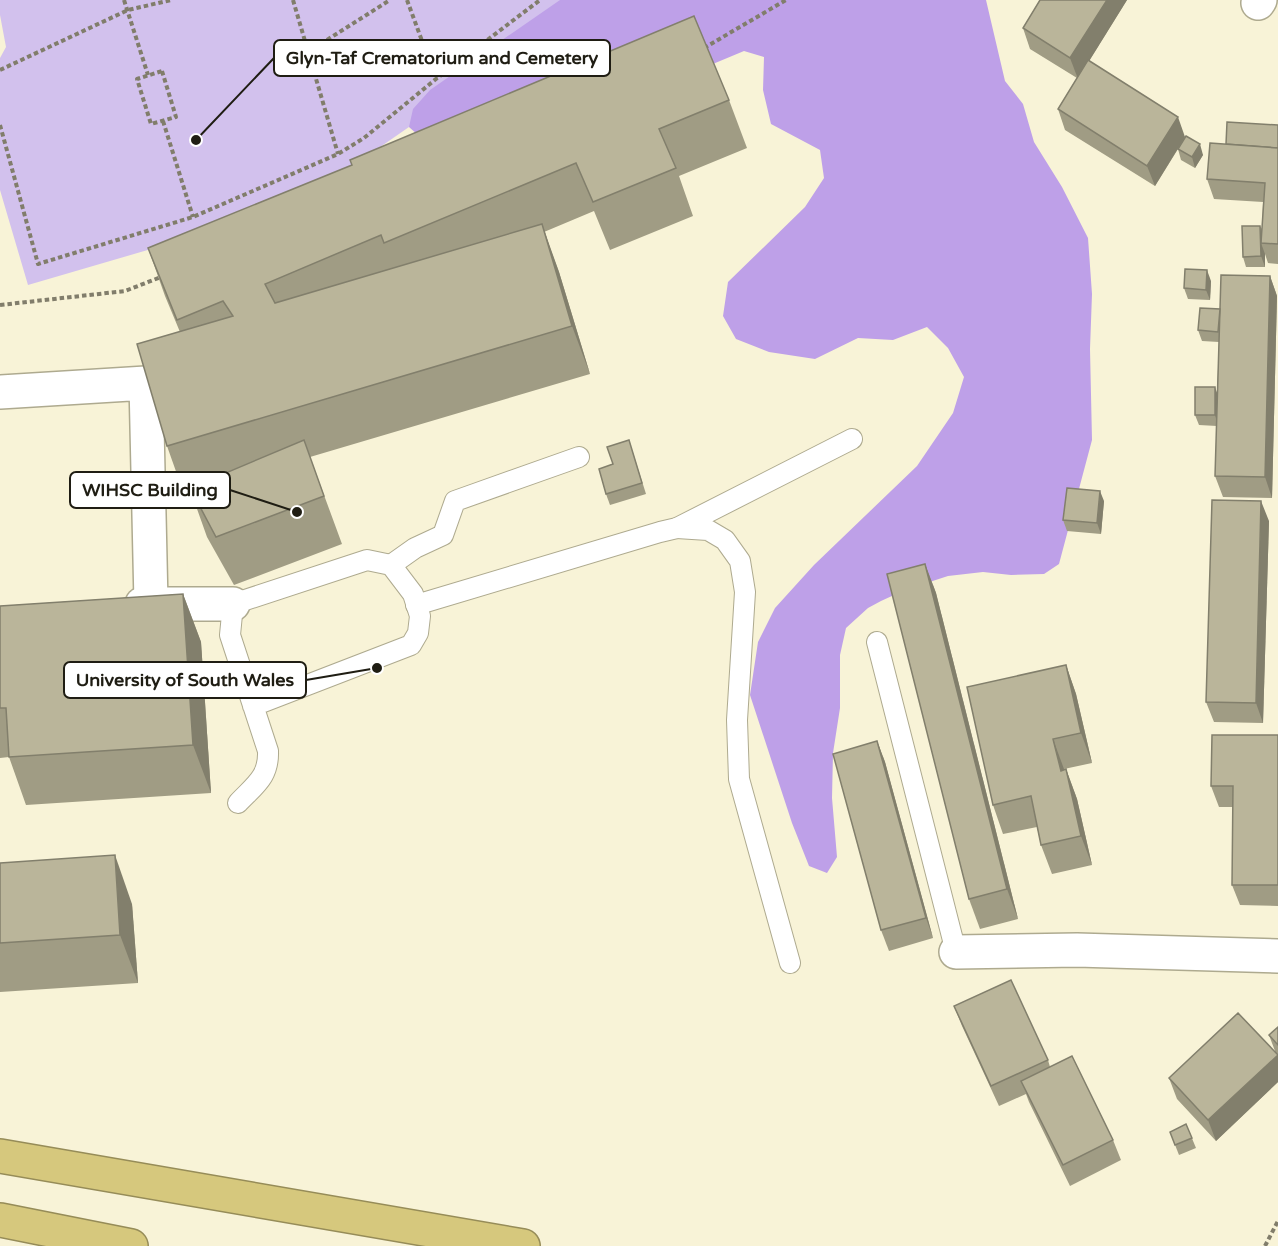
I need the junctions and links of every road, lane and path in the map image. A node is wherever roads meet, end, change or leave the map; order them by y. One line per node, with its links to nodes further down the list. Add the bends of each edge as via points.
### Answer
1 (124, 0): 8 (path)
2 (171, 0): 8 (path)
3 (292, 0): 10 (path)
4 (390, 0): 10 (path)
5 (407, 0): 13 (path)
6 (540, 0): 13 (path)
7 (786, 0): 9 (path)
8 (128, 10): 11 (path); 12 (path)
9 (698, 51)
10 (308, 52): 16 (path)
11 (0, 70)
12 (148, 75): 14 (path, via 137,79 151,124); 14 (path, via 162,71 176,117)
13 (436, 79): 16 (path, via 364,138)
14 (163, 121): 17 (path)
15 (0, 125): 17 (path, via 38,264)
16 (338, 154): 17 (path)
17 (193, 217)
18 (169, 274): 19 (path, via 125,291)
19 (0, 305)
20 (0, 392): 25 (street, via 146,383)
21 (852, 439): 23 (lane)
22 (579, 457): 24 (lane, via 455,501 443,535 415,548)
23 (678, 528): 27 (lane); 34 (lane, via 708,530 725,540 740,561 745,592 737,720 739,779)
24 (391, 566): 26 (lane, via 366,560); 27 (lane)
25 (151, 603): 26 (street); 28 (street)
26 (233, 604): 30 (lane, via 230,635)
27 (416, 604): 30 (lane, via 420,616 418,633 411,645)
28 (116, 606)
29 (877, 642): 32 (lane)
30 (253, 706): 31 (lane, via 268,751 268,764 266,772)
31 (238, 803)
32 (956, 952): 33 (street, via 1077,950)
33 (1278, 956)
34 (790, 963)
35 (0, 1156): 39 (highway)
36 (0, 1220): 38 (highway)
37 (1278, 1221): 40 (path)
38 (131, 1246)
39 (523, 1246)
40 (1265, 1246)

